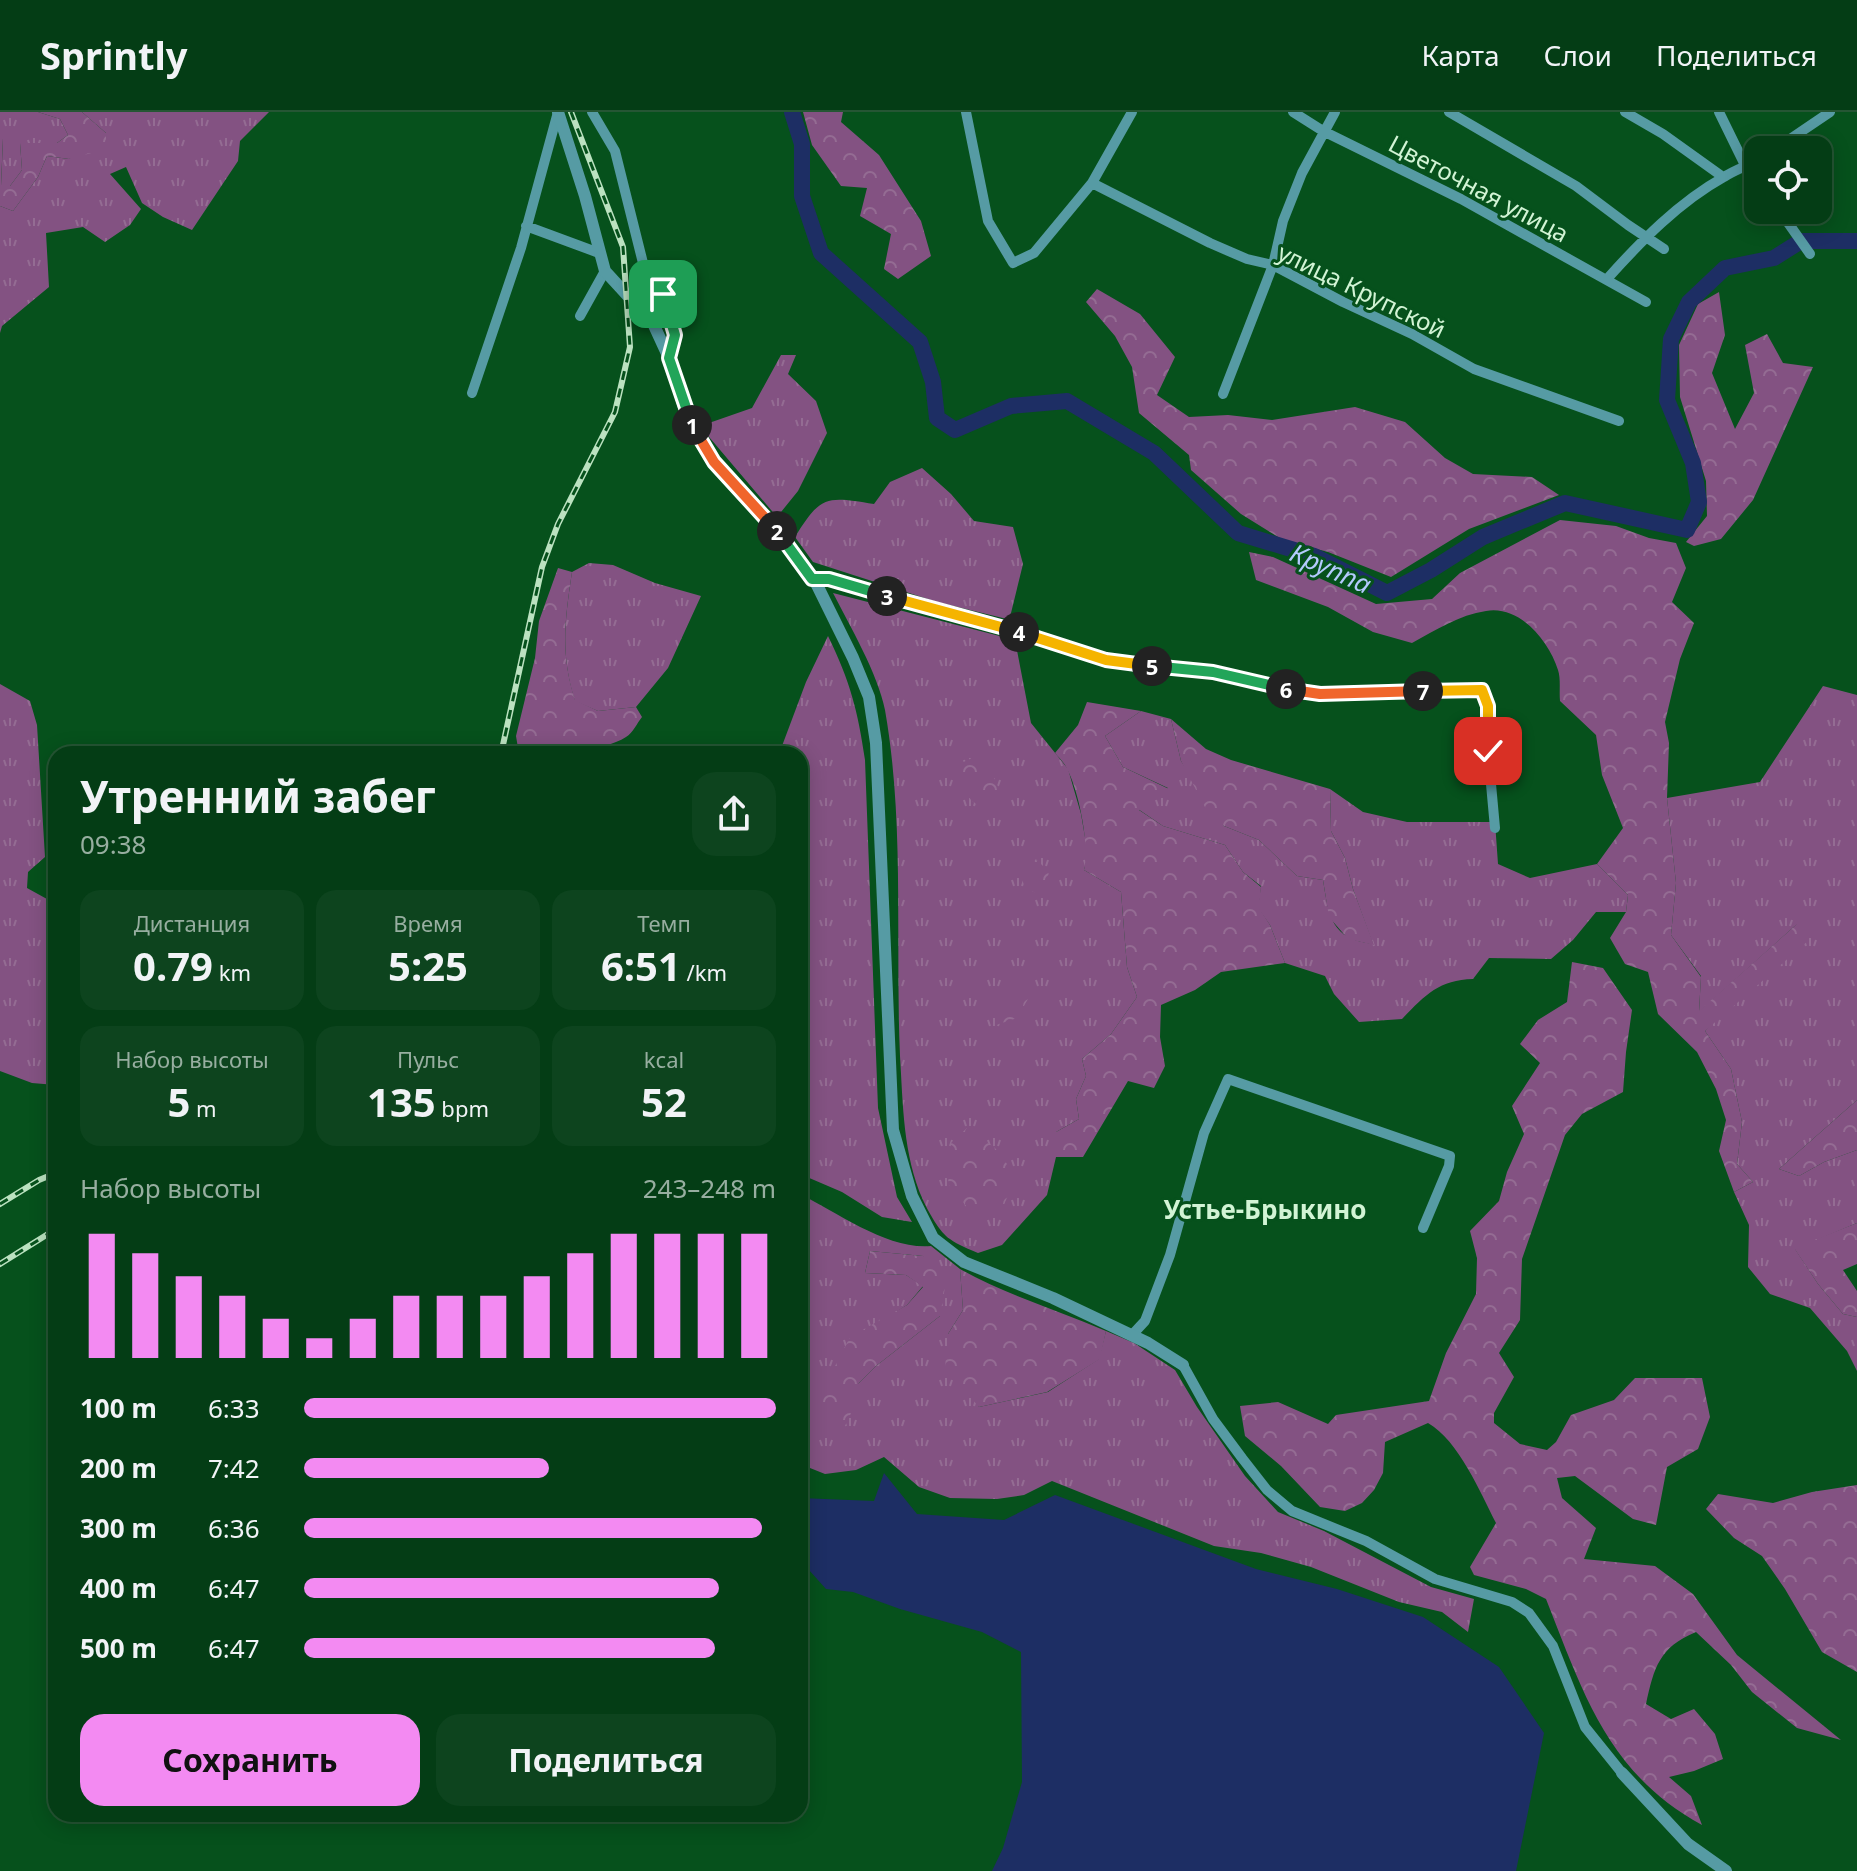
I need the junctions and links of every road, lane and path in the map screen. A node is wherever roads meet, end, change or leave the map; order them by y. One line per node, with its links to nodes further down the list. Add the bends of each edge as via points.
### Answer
1 (558, 112): 18 (street); 21 (street)
2 (592, 112): 28 (street, via 615,151 647,279 663,294 675,335)
3 (966, 112): 16 (street, via 988,221 1013,263 1034,253)
4 (1132, 112): 16 (street)
5 (1293, 112): 11 (street, Цветочная улица)
6 (1335, 112): 11 (street)
7 (1449, 112): 19 (street, via 1576,186)
8 (1625, 112): 15 (street)
9 (1719, 112): 13 (street)
10 (1830, 112): 12 (street)
11 (1323, 131): 23 (street, via 1283,221); 25 (street, Цветочная улица)
12 (1795, 136)
13 (1744, 160)
14 (1744, 167): 15 (street)
15 (1723, 177): 19 (street)
16 (1092, 183): 23 (street, улица Крупской, via 1210,243)
17 (1790, 224): 22 (street)
18 (526, 226): 21 (street); 29 (street)
19 (1645, 236): 20 (street); 25 (street)
20 (1664, 249)
21 (599, 253): 24 (street)
22 (1810, 254)
23 (1273, 265): 30 (street); 31 (street, улица Крупской, via 1474,369)
24 (605, 271): 27 (street); 28 (street, via 646,308)
25 (1607, 279): 26 (street, Цветочная улица)
26 (1646, 302)
27 (580, 316)
28 (669, 358): 32 (street, via 687,417 714,462)
29 (472, 393)
30 (1223, 394)
31 (1619, 421)
32 (812, 579): 33 (street, via 851,585 1106,660 1213,672 1320,694 1482,690 1488,706); 35 (street, via 869,697 876,743 893,1130 912,1196 933,1238 964,1262)
33 (1495, 828)
34 (1423, 1228): 35 (street, via 1450,1156 1228,1079 1193,1166 1170,1255 1145,1321)
35 (1132, 1335): 36 (street)
36 (1183, 1365): 37 (street, via 1242,1458 1292,1511 1366,1541 1435,1579 1512,1602 1529,1613 1553,1646 1585,1727)
37 (1622, 1773): 38 (street, via 1688,1844)
38 (1726, 1871)

